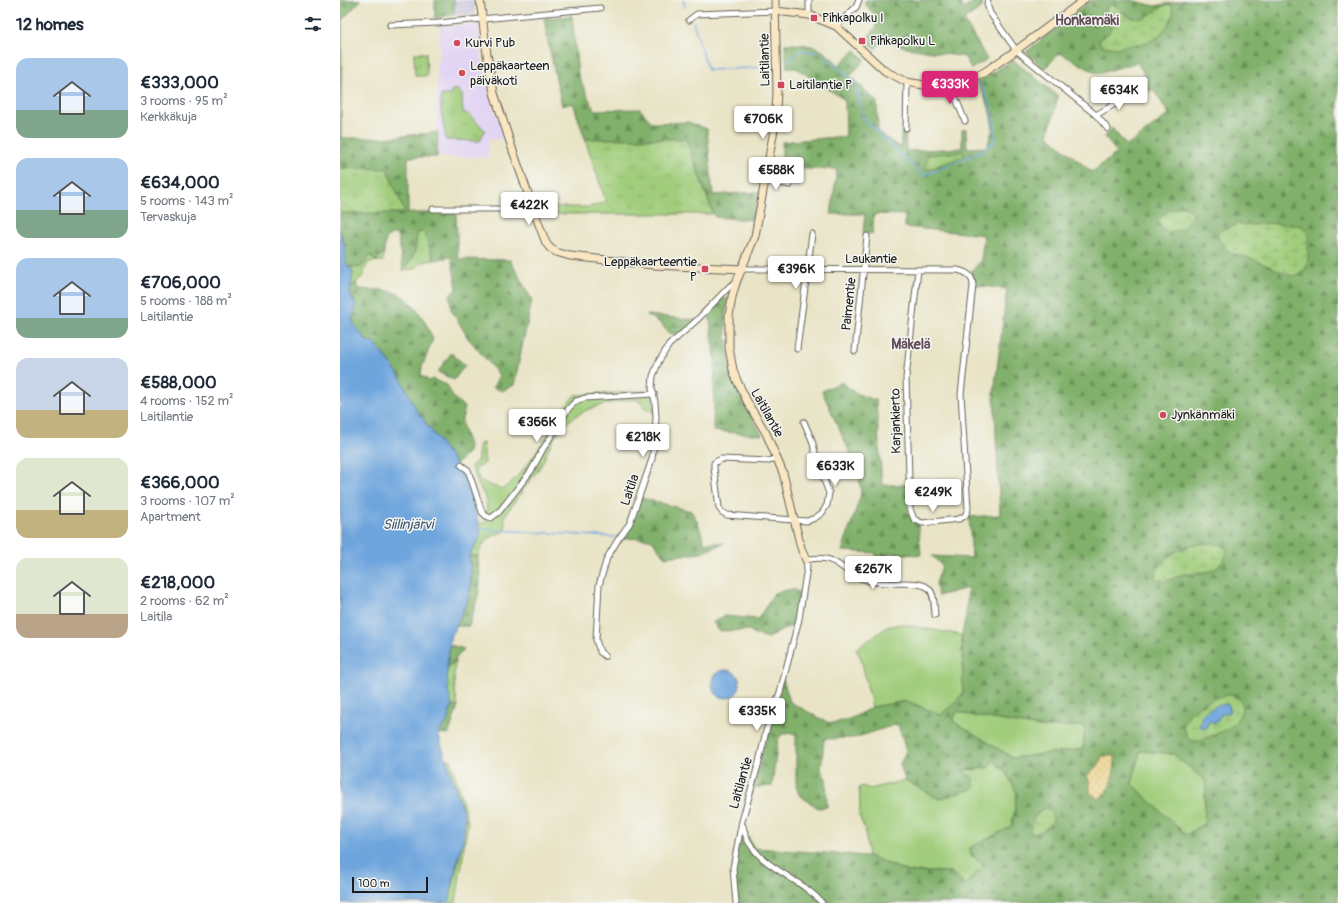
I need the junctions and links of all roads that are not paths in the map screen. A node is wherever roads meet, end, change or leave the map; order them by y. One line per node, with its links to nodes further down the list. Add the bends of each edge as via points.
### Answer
1 (480, 0): 10 (street)
2 (775, 0): 8 (street, Laitilantie)
3 (809, 0): 9 (street)
4 (859, 0): 13 (street, via 856,7)
5 (988, 0): 14 (street, via 990,13)
6 (1084, 0): 14 (street)
7 (600, 8): 10 (street)
8 (776, 11): 9 (street); 11 (street, via 697,14); 22 (street, Laitilantie, via 777,93)
9 (808, 15): 13 (street)
10 (482, 19): 12 (street); 25 (street, via 494,93)
11 (689, 20)
12 (390, 25)
13 (836, 26): 15 (street, via 885,71)
14 (1016, 50): 16 (street, via 982,73 965,81); 18 (street)
15 (907, 82): 16 (street, via 924,85); 20 (street)
16 (950, 84): 19 (street)
17 (1134, 93): 18 (street)
18 (1096, 115): 21 (street)
19 (965, 121)
20 (906, 128)
21 (1108, 129)
22 (766, 180): 23 (street); 28 (street, Laitilantie, via 755,236)
23 (790, 185)
24 (433, 209): 25 (street)
25 (533, 209): 28 (street, via 546,243 556,252 570,256 653,265)
26 (812, 234): 29 (street)
27 (866, 236): 30 (street, Paimentie)
28 (743, 269): 29 (street, Laukantie); 33 (street, Laitilantie)
29 (807, 270): 30 (street, Laukantie); 34 (street)
30 (864, 270): 31 (street, Laukantie); 35 (street, Paimentie)
31 (918, 270): 32 (street, Laukantie, via 957,270 969,274); 32 (street, Karjankierto, via 906,378 910,509 914,519 922,523 959,519 965,516 968,509 961,394)
32 (972, 278)
33 (736, 283): 36 (street, Laitila, via 669,346 653,376); 38 (street, Laitilantie, via 729,316 729,348 733,370)
34 (797, 349)
35 (855, 351)
36 (654, 394): 39 (street, via 585,398 576,401 569,408 531,471 492,518 482,512 468,470); 43 (street, Laitila, via 656,418 652,459 630,523 608,558 599,585 596,640 600,652)
37 (804, 422): 40 (street, via 812,440 829,500 822,513 815,518 807,521)
38 (777, 458): 40 (street, Laitilantie); 40 (street, via 769,461 721,459 714,463 719,508 727,515)
39 (461, 465)
40 (794, 520): 41 (street, Laitilantie)
41 (806, 560): 42 (street, via 830,559 857,578 868,581 919,584 927,587 932,594); 44 (street, Laitilantie, via 799,619)
42 (935, 615)
43 (605, 656)
44 (742, 821): 45 (street, Laitilantie, via 733,868); 46 (street, via 747,840 758,853 780,872 806,887)
45 (736, 903)
46 (822, 903)

